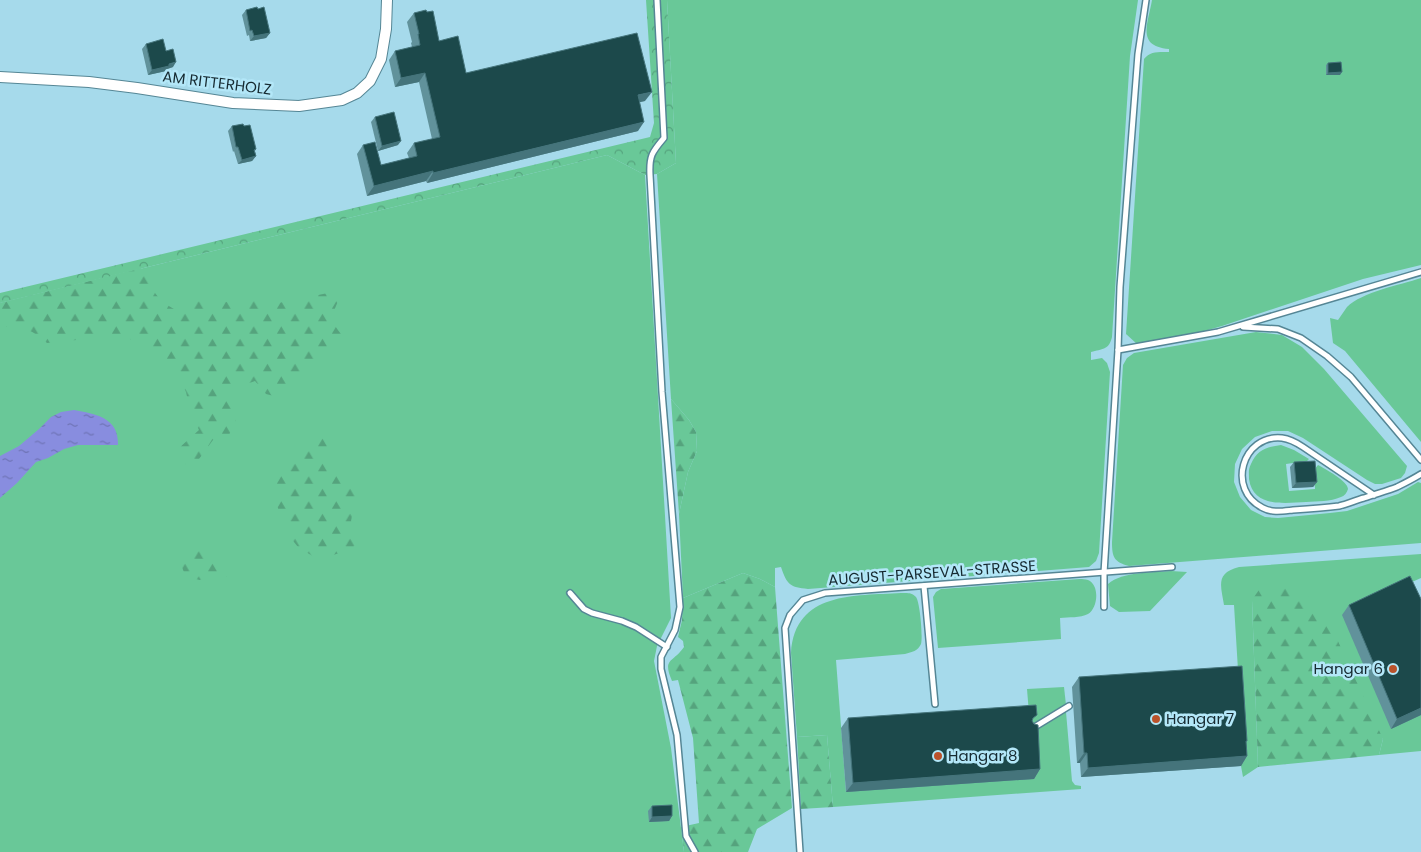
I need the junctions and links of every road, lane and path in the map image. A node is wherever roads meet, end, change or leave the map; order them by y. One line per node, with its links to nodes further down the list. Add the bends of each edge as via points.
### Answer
1 (387, 0): 4 (street, AM RITTERHOLZ, via 381,59 370,81 357,93 342,100 299,106 233,103 89,82)
2 (657, 0): 16 (lane, via 664,138 649,161 661,372 680,606)
3 (1146, 0): 7 (lane, via 1138,54)
4 (0, 77)
5 (1421, 272): 6 (lane)
6 (1238, 326): 7 (lane); 8 (lane, via 1278,329 1301,338 1327,356 1351,377)
7 (1118, 350): 12 (lane)
8 (1421, 460)
9 (1421, 474): 10 (lane)
10 (1374, 494): 10 (lane, via 1341,505 1274,511 1264,509 1248,496 1241,479 1242,469 1245,458 1261,442 1283,438 1303,447)
11 (1172, 567): 12 (lane, AUGUST-PARSEVAL-STRASSE)
12 (1104, 573): 13 (lane, AUGUST-PARSEVAL-STRASSE); 15 (lane)
13 (924, 586): 17 (lane); 21 (lane, AUGUST-PARSEVAL-STRASSE, via 825,593 803,600 790,616 785,628)
14 (570, 593): 16 (lane, via 584,609 636,626)
15 (1104, 607)
16 (668, 647): 20 (lane, via 661,657 661,670 677,736 686,836)
17 (935, 704)
18 (1069, 706): 19 (lane)
19 (1030, 730)
20 (695, 852)
21 (800, 852)

